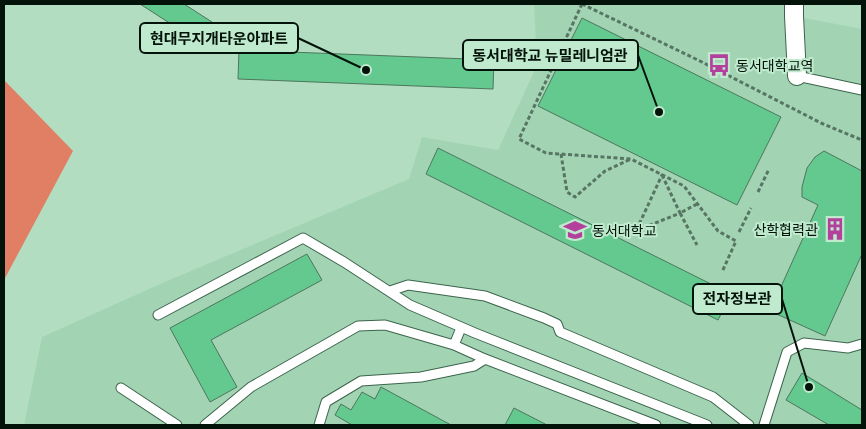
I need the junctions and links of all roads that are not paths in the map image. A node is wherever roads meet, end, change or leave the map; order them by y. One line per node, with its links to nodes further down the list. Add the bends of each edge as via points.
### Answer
1 (794, 4): 2 (street)
2 (797, 76): 3 (lane)
3 (862, 90)
4 (390, 292): 5 (lane, via 303,238); 6 (lane, via 410,305); 16 (lane, via 408,285 485,296 544,318 557,324 560,332 713,397)
5 (158, 315)
6 (462, 328): 8 (lane); 15 (lane)
7 (862, 344): 17 (lane, via 848,348 804,343 787,352)
8 (454, 345): 9 (lane); 12 (lane, via 385,325 358,326 251,387)
9 (485, 359): 13 (lane, via 474,366 421,377 361,381 326,402); 14 (lane)
10 (121, 388): 11 (lane)
11 (176, 425)
12 (205, 425)
13 (319, 425)
14 (656, 425)
15 (706, 425)
16 (749, 425)
17 (764, 425)

